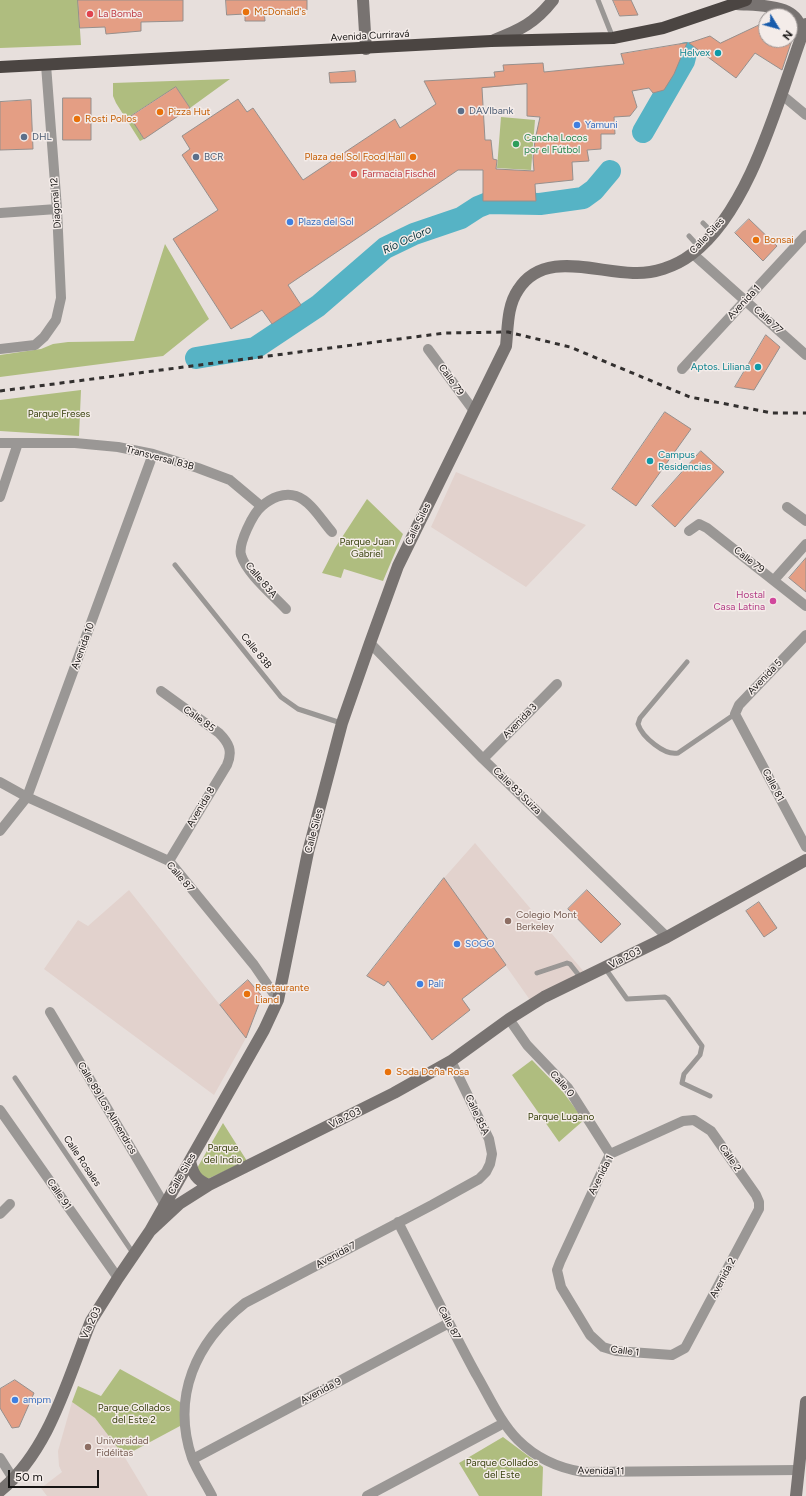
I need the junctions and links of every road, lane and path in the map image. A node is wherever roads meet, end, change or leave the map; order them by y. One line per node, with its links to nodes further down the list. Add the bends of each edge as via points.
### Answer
1 (363, 0): 9 (street)
2 (553, 0): 8 (street, via 540,16 523,28)
3 (598, 0): 6 (lane)
4 (742, 2): 6 (highway, Avenida Curriravá, via 663,28); 7 (street, via 788,12 801,26)
5 (806, 24): 7 (street, Calle Siles)
6 (612, 38): 8 (highway, Avenida Curriravá)
7 (801, 38): 12 (street, Calle Siles)
8 (491, 41): 9 (highway, Avenida Curriravá)
9 (366, 49): 10 (highway, Avenida Curriravá)
10 (46, 66): 11 (highway, Avenida Curriravá); 14 (street, Diagonal 12)
11 (0, 68)
12 (782, 95): 13 (street); 17 (street, Calle Siles, via 744,190)
13 (806, 115)
14 (57, 209): 15 (street); 22 (street, Diagonal 12, via 61,298 56,320 35,345)
15 (0, 213)
16 (703, 223): 17 (lane)
17 (713, 233): 20 (street, Calle Siles)
18 (806, 235): 21 (street, Avenida 1)
19 (689, 236): 20 (lane)
20 (696, 251): 21 (street, Calle 77); 26 (street, Calle Siles, via 666,269 635,273 563,265 547,267 531,276 515,296 508,319 506,346)
21 (746, 301): 24 (street, Calle 77); 25 (street, Avenida 1)
22 (0, 349)
23 (428, 349): 26 (street, Calle 79)
24 (806, 355)
25 (682, 369)
26 (474, 412): 42 (street, Calle Siles, via 398,566)
27 (0, 443): 28 (street, Transversal 83B)
28 (18, 443): 29 (street, Transversal 83B, via 76,443); 30 (street)
29 (153, 454): 31 (street, Transversal 83B, via 230,480); 51 (street, Avenida 10)
30 (0, 497)
31 (261, 506): 35 (street, via 282,495 295,496 310,506); 40 (street, Calle 83A, via 241,544 241,555 253,574)
32 (787, 506): 33 (street)
33 (806, 521)
34 (689, 531): 38 (street, Calle 79, via 699,524 707,528)
35 (332, 532)
36 (806, 544): 38 (street)
37 (175, 564): 47 (lane, Calle 83B, via 281,697 298,709)
38 (774, 580): 39 (street, Calle 79)
39 (806, 606)
40 (286, 609)
41 (806, 634): 46 (street, Avenida 5, via 739,705)
42 (370, 643): 47 (street, Calle Siles); 49 (street, Calle 83 Suiza)
43 (687, 662): 46 (lane, via 640,718 640,730 671,755 678,753)
44 (557, 684): 49 (street, Avenida 3)
45 (161, 691): 48 (street, Calle 85, via 219,733)
46 (735, 714): 53 (street, Calle 81)
47 (342, 724): 60 (street, Calle Siles, via 308,852)
48 (231, 752): 55 (street, Avenida 8, via 227,765)
49 (484, 759): 56 (street, Calle 83 Suiza)
50 (0, 782): 51 (street, Calle 87)
51 (27, 797): 52 (street, Avenida 10); 55 (street, Calle 87)
52 (0, 831)
53 (806, 847)
54 (806, 860): 56 (street, Vía 203)
55 (169, 861): 60 (street, Calle 87, via 254,965)
56 (667, 937): 57 (street, Vía 203)
57 (605, 968): 59 (street, Vía 203); 65 (lane, via 627,999 668,999 702,1046 700,1055 684,1074 682,1083)
58 (537, 973): 59 (lane, via 567,963)
59 (582, 979): 62 (street, Vía 203, via 544,997)
60 (278, 1000): 69 (street, Calle Siles, via 264,1030)
61 (50, 1012): 74 (street, Calle 89 Los Almendros)
62 (509, 1019): 63 (street, Vía 203); 68 (street, Calle 0, via 527,1045 568,1088)
63 (451, 1061): 70 (street, Calle 85A, via 489,1139 492,1154); 71 (street, Vía 203, via 394,1094)
64 (15, 1078): 78 (lane, Calle Rosales)
65 (710, 1096)
66 (0, 1110): 79 (street, Calle 91)
67 (694, 1120): 68 (street, Avenida 1, via 683,1121); 72 (street, Calle 2, via 711,1131)
68 (610, 1154): 80 (street, Avenida 1, via 560,1262 557,1270)
69 (190, 1161): 71 (street, via 195,1176 200,1182); 74 (street, Calle Siles)
70 (486, 1172): 76 (street, Avenida 7, via 479,1179)
71 (208, 1185): 77 (street, Vía 203, via 179,1204)
72 (759, 1202): 82 (street, Avenida 2, via 759,1209 689,1343)
73 (10, 1204): 75 (street)
74 (164, 1204): 77 (street, Calle Siles)
75 (0, 1214)
76 (398, 1222): 81 (street, Calle 87); 86 (street, Avenida 7, via 245,1303 215,1331 200,1354 188,1384 187,1438)
77 (150, 1231): 78 (street, Vía 203)
78 (134, 1254): 79 (street, Vía 203)
79 (118, 1278): 88 (street, Vía 203, via 91,1321 47,1432)
80 (558, 1280): 82 (street, Calle 1, via 590,1336 603,1347 616,1351 672,1355)
81 (449, 1324): 84 (street, Calle 87); 86 (street, Avenida 9)
82 (680, 1351)
83 (806, 1402): 87 (street)
84 (504, 1423): 87 (street, Avenida 11, via 518,1440 548,1462 583,1472); 91 (street)
85 (0, 1458): 88 (street)
86 (193, 1459): 90 (street)
87 (798, 1470): 92 (street)
88 (14, 1480): 89 (street, Vía 203)
89 (0, 1491)
90 (212, 1496)
91 (368, 1496)
92 (796, 1496)

